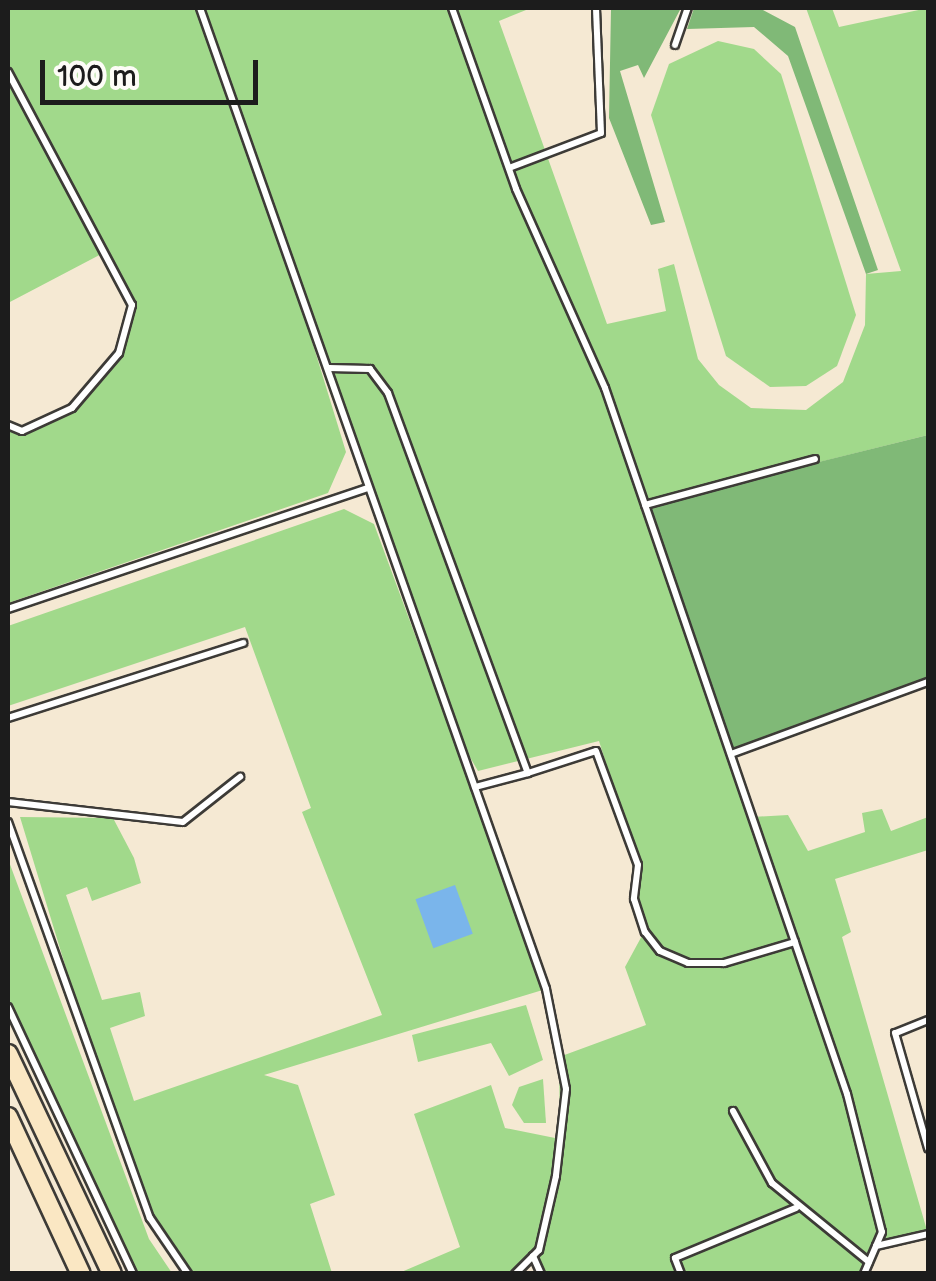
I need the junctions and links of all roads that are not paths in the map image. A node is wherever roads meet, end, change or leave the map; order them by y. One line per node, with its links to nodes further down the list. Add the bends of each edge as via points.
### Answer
1 (200, 8): 8 (lane)
2 (452, 8): 7 (lane)
3 (596, 8): 7 (lane, via 601,134)
4 (688, 8): 5 (lane)
5 (675, 45)
6 (8, 72): 9 (lane, via 132,305 118,353 72,408 22,430)
7 (509, 168): 12 (lane)
8 (329, 368): 11 (lane); 18 (lane, via 370,369 388,393)
9 (8, 425)
10 (814, 459): 12 (lane)
11 (368, 488): 13 (lane); 20 (lane)
12 (645, 505): 17 (lane)
13 (8, 609)
14 (243, 643): 16 (lane)
15 (928, 682): 17 (lane)
16 (8, 718)
17 (731, 754): 23 (lane)
18 (528, 773): 20 (lane); 23 (lane, via 596,750 638,865 634,899 644,932 660,951 688,963 724,962)
19 (240, 777): 21 (lane, via 183,822)
20 (475, 787): 33 (lane, via 546,989 566,1089 556,1176)
21 (8, 802)
22 (8, 822): 38 (lane, via 150,1218)
23 (796, 942): 32 (lane, via 847,1094 882,1232)
24 (8, 1007): 37 (lane)
25 (928, 1020): 29 (lane, via 895,1033)
26 (8, 1054): 36 (main road)
27 (733, 1111): 30 (lane)
28 (8, 1117): 35 (main road)
29 (928, 1148)
30 (796, 1208): 34 (lane); 41 (lane, via 675,1258)
31 (928, 1234): 32 (lane)
32 (876, 1246): 34 (lane)
33 (533, 1256): 39 (lane); 40 (lane)
34 (869, 1262): 42 (lane)
35 (81, 1274)
36 (112, 1274)
37 (134, 1274)
38 (188, 1274)
39 (515, 1274)
40 (541, 1274)
41 (681, 1274)
42 (864, 1274)

